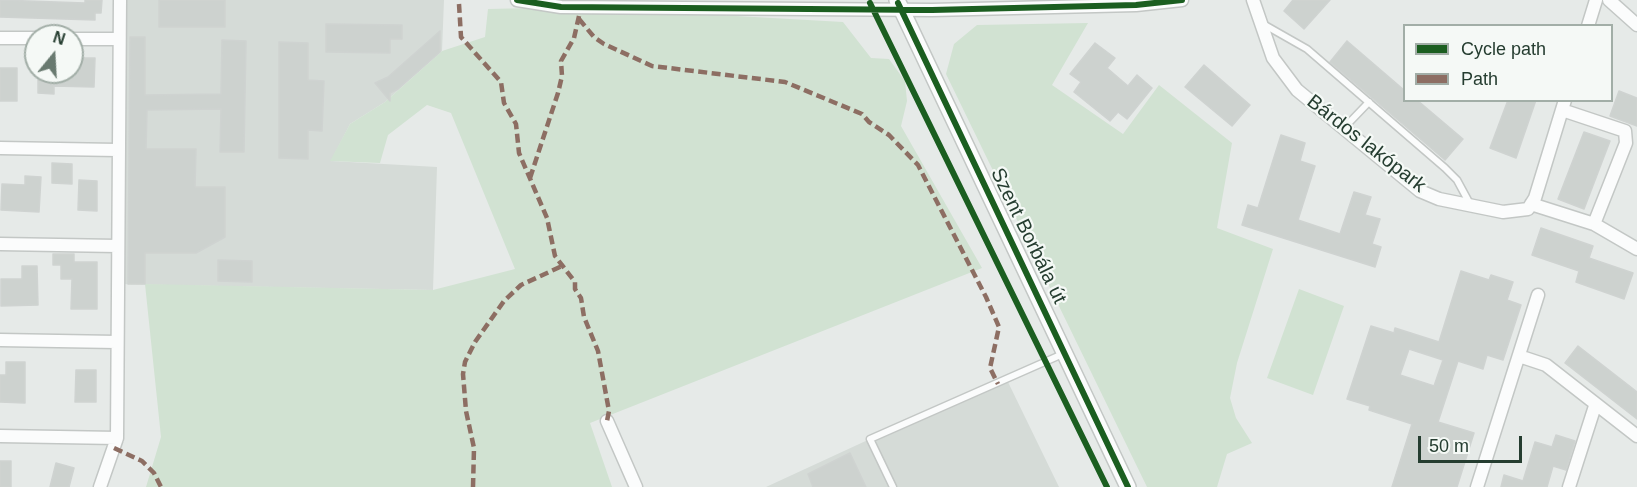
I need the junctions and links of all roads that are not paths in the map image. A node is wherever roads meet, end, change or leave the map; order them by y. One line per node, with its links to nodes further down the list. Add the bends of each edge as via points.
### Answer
1 (120, 0): 14 (street)
2 (517, 0): 7 (street, via 561,7)
3 (1182, 0): 7 (street, via 1136,5)
4 (1253, 0): 8 (street, Bárdos lakópark)
5 (1596, 0): 9 (street)
6 (1609, 0): 10 (street)
7 (899, 5): 29 (street, Szent Borbála út)
8 (1260, 23): 15 (lane, via 1307,49); 17 (street, Bárdos lakópark, via 1274,58 1297,90)
9 (1589, 24)
10 (1637, 25)
11 (0, 38): 12 (street)
12 (24, 39)
13 (84, 39): 14 (street)
14 (117, 39): 19 (street)
15 (1369, 102): 17 (lane); 21 (lane, via 1457,180)
16 (1563, 105): 20 (street); 22 (street, via 1625,131 1626,143)
17 (1343, 129): 21 (street, Bárdos lakópark, via 1420,191)
18 (0, 148): 19 (street)
19 (117, 150): 24 (street)
20 (1531, 204): 21 (street, Bárdos lakópark, via 1517,212); 22 (street)
21 (1472, 208)
22 (1594, 224): 25 (street)
23 (0, 244): 24 (street)
24 (117, 246): 28 (street)
25 (1637, 249)
26 (1538, 295): 30 (street)
27 (0, 340): 28 (street)
28 (116, 342): 35 (street)
29 (1066, 352): 38 (lane, via 870,439); 39 (street, Szent Borbála út)
30 (1519, 356): 31 (street, via 1546,365); 40 (street)
31 (1595, 406): 34 (street); 41 (street)
32 (607, 421): 37 (street)
33 (0, 436): 35 (street)
34 (1637, 436)
35 (117, 438): 36 (street)
36 (100, 487)
37 (636, 487)
38 (894, 487)
39 (1128, 487)
40 (1477, 487)
41 (1569, 487)

